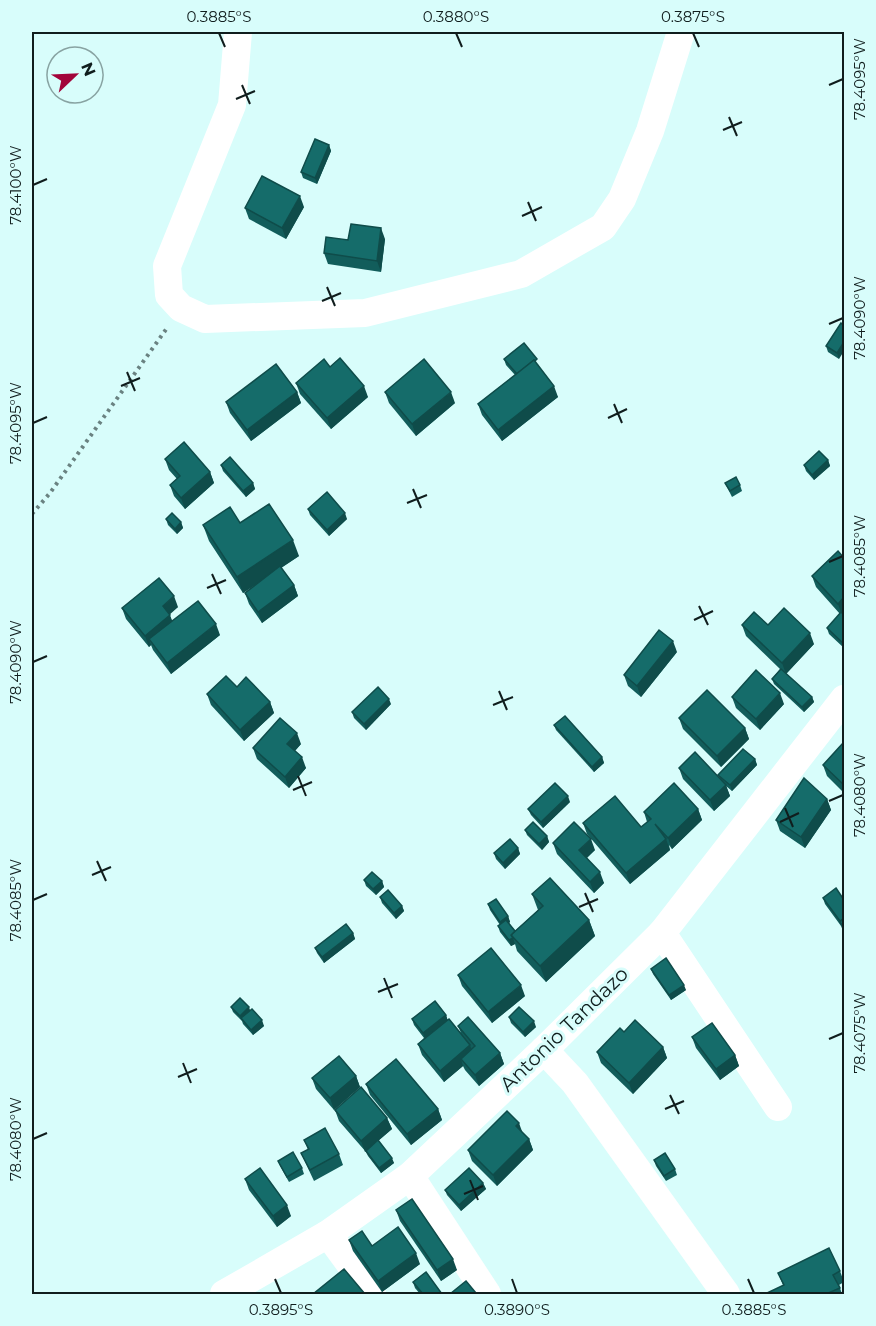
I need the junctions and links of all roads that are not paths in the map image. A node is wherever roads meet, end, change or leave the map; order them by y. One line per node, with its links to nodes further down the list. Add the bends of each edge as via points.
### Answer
1 (238, 32): 2 (street, via 232,105 167,266 169,295 181,308 205,319 365,313 521,274 603,226 622,199 651,131)
2 (681, 32)
3 (844, 699): 4 (street, Antonio Tandazo)
4 (662, 933): 5 (street, Antonio Tandazo); 6 (street)
5 (544, 1050): 7 (street, Antonio Tandazo); 12 (street, via 575,1083)
6 (778, 1107)
7 (410, 1176): 8 (street, Antonio Tandazo); 11 (street)
8 (328, 1234): 9 (street, Antonio Tandazo); 10 (street)
9 (224, 1294)
10 (372, 1294)
11 (487, 1294)
12 (726, 1294)

